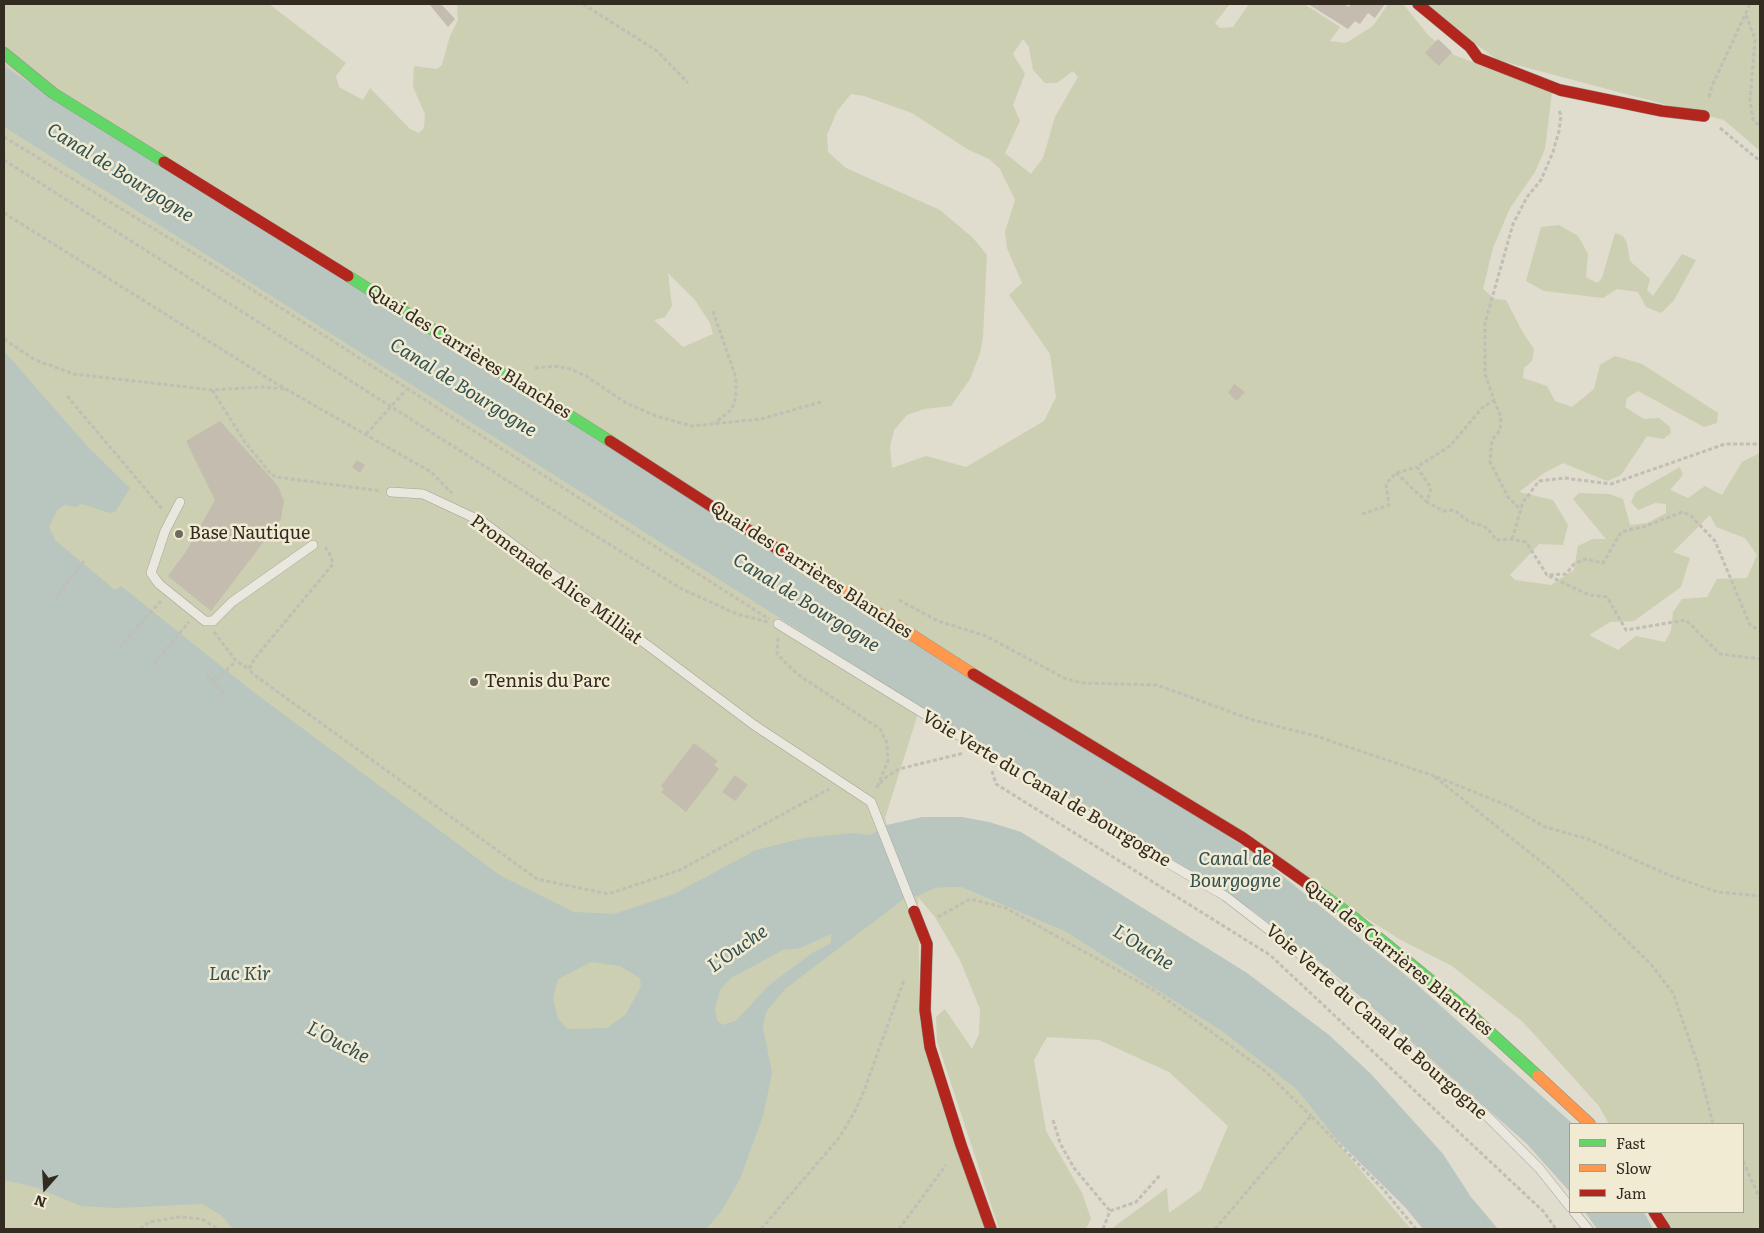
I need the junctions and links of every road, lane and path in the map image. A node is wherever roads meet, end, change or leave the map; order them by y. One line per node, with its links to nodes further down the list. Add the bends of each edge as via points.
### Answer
1 (583, 4): 6 (path, via 657,51)
2 (1418, 4): 7 (street, via 1470,47 1478,58)
3 (1750, 4): 4 (path)
4 (1745, 14): 8 (path, via 1712,86); 9 (path, via 1755,39 1750,101 1753,120)
5 (4, 53): 16 (street, Quai des Carrières Blanches, via 53,93)
6 (688, 83)
7 (1560, 90): 8 (street, via 1662,111); 21 (path, via 1555,104 1561,115 1553,152 1541,180 1527,197 1513,224 1485,323 1485,374)
8 (1704, 116): 12 (path)
9 (1760, 126)
10 (4, 136): 19 (path, via 226,273)
11 (4, 160): 23 (path)
12 (1760, 160)
13 (4, 213): 17 (path)
14 (713, 311): 24 (path, via 736,378 732,409)
15 (4, 339): 18 (path, via 36,360 74,374)
16 (515, 380): 24 (path, via 534,368 554,366 570,369 626,403 656,416 692,426); 66 (street, Quai des Carrières Blanches, via 997,690 1243,838 1352,916 1456,1001)
17 (287, 389): 18 (path); 25 (path)
18 (212, 390): 29 (path, via 245,442 276,477)
19 (406, 390): 23 (path); 44 (path)
20 (67, 396): 35 (path)
21 (1494, 400): 27 (path, via 1482,408 1450,446); 33 (path, via 1501,417 1500,430 1492,440 1490,462 1508,497)
22 (821, 402): 24 (path, via 761,420)
23 (390, 405): 25 (path); 44 (path, via 682,589 737,614)
24 (714, 424)
25 (366, 434): 30 (path, via 431,472)
26 (1760, 444): 33 (path, via 1725,444 1611,484 1564,478 1539,481 1523,502)
27 (1417, 467): 28 (path); 32 (path, via 1431,488)
28 (1396, 472): 32 (path); 34 (path, via 1386,484 1389,505)
29 (391, 492): 57 (lane, Promenade Alice Milliat, via 422,494 483,522 754,725)
30 (457, 497)
31 (180, 502): 35 (lane)
32 (1426, 502): 36 (path, via 1443,511 1454,510 1469,522 1481,524 1496,540)
33 (1521, 510): 36 (path)
34 (1362, 514)
35 (171, 519): 43 (lane, via 151,573 190,610)
36 (1512, 539): 39 (path, via 1526,542)
37 (316, 543): 43 (lane, via 232,602); 51 (path, via 329,552 332,564)
38 (84, 561): 41 (path)
39 (1547, 575): 46 (path, via 1566,574 1574,564 1586,559 1604,563 1621,532 1682,512 1690,515 1715,541 1750,624); 48 (path, via 1590,595 1607,598 1626,630 1686,620 1720,654)
40 (896, 598): 56 (path, via 938,621 986,636 1066,679 1083,683 1157,685 1253,720 1316,736)
41 (56, 599)
42 (154, 609): 47 (path)
43 (210, 622): 49 (path, via 218,639)
44 (778, 624): 55 (lane, Voie Verte du Canal de Bourgogne); 58 (path, via 777,654 797,674 880,729 887,742 888,761)
45 (182, 631): 50 (path)
46 (1760, 631)
47 (120, 647)
48 (1760, 659)
49 (236, 661): 51 (path); 53 (path)
50 (154, 663)
51 (249, 669): 57 (path, via 537,879 608,894 680,870)
52 (206, 674): 53 (path)
53 (214, 682): 54 (path)
54 (224, 694)
55 (988, 754): 58 (path, via 966,753 899,769); 72 (lane, Voie Verte du Canal de Bourgogne, via 1225,896 1295,950 1485,1114 1538,1168); 84 (path, via 996,784 1270,955 1544,1212)
56 (1432, 775): 60 (path, via 1511,807 1545,827 1588,839 1671,876 1718,892); 67 (path, via 1554,872 1650,963 1673,993 1698,1066)
57 (843, 782): 59 (lane, Promenade Alice Milliat)
58 (876, 788): 59 (path)
59 (871, 802): 61 (lane)
60 (1760, 896)
61 (914, 911): 62 (street)
62 (919, 924): 64 (path, via 947,914 970,899 1006,908 1155,991 1264,1071); 68 (street, via 927,944 925,1010 930,1046)
63 (906, 976): 78 (path, via 854,1113 839,1138)
64 (1311, 1116): 82 (path); 83 (path, via 1383,1189)
65 (1053, 1120): 73 (path, via 1060,1143 1074,1168)
66 (1589, 1123)
67 (1713, 1123)
68 (961, 1145): 79 (path); 80 (street)
69 (1744, 1163): 71 (path)
70 (1160, 1175): 73 (path, via 1136,1202)
71 (1760, 1199)
72 (1569, 1206)
73 (1110, 1211): 81 (path)
74 (1575, 1213): 85 (lane)
75 (1655, 1213): 86 (street)
76 (140, 1229): 77 (path, via 149,1222 179,1217 202,1219)
77 (218, 1229)
78 (761, 1229)
79 (899, 1229)
80 (991, 1229)
81 (1103, 1229)
82 (1214, 1229)
83 (1416, 1229)
84 (1556, 1229)
85 (1588, 1229)
86 (1665, 1229)

